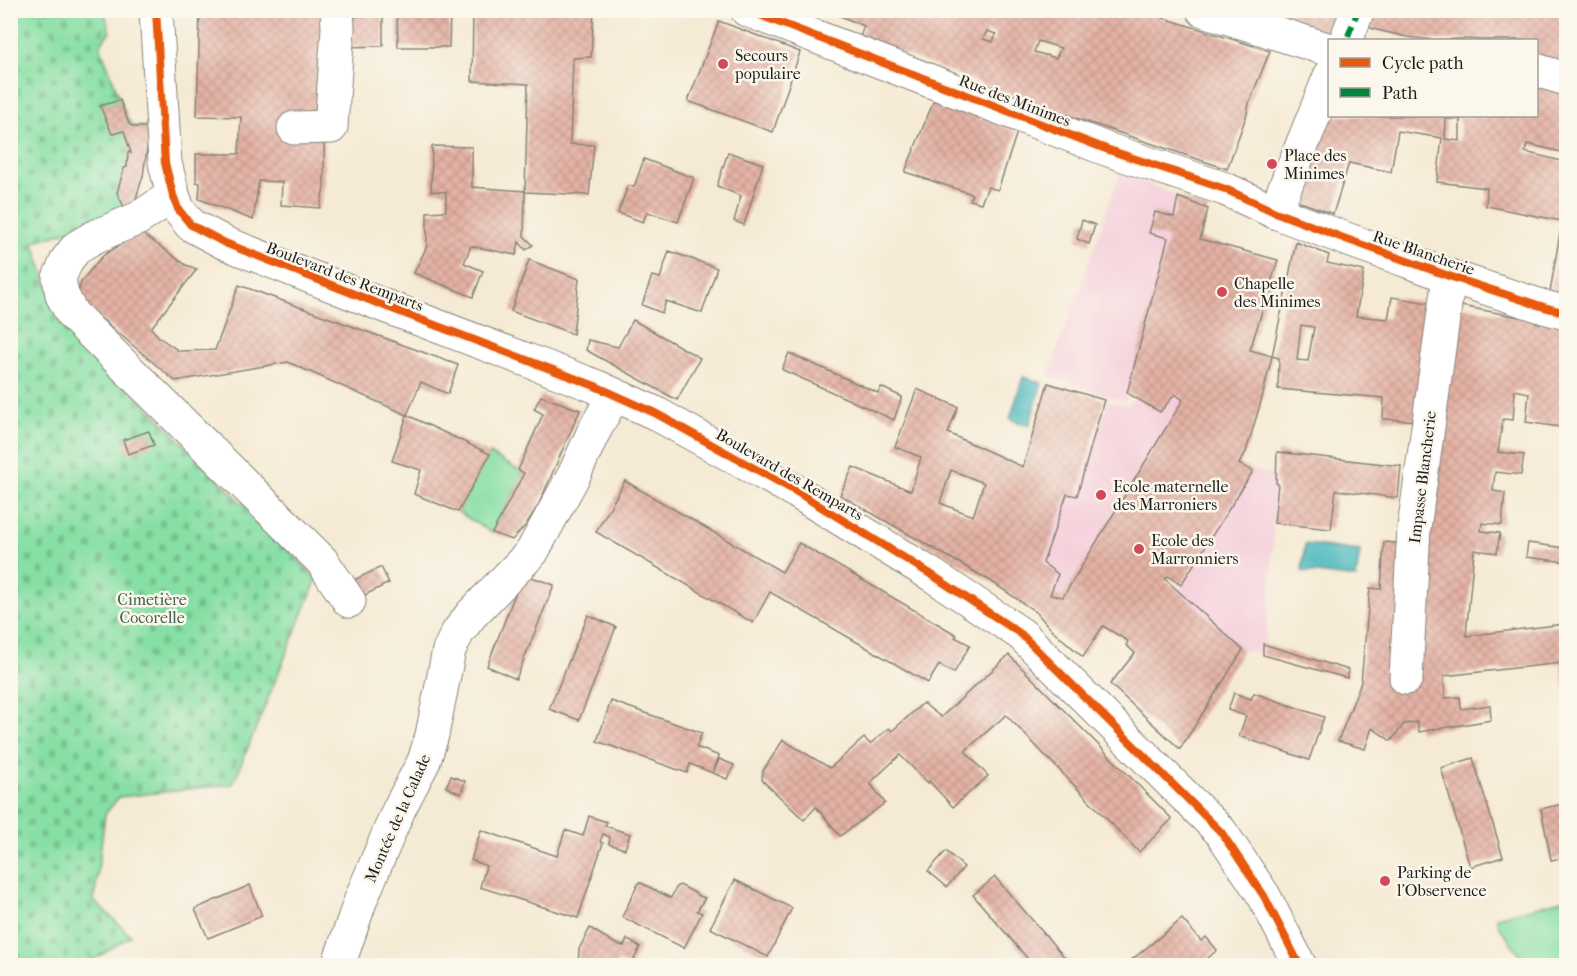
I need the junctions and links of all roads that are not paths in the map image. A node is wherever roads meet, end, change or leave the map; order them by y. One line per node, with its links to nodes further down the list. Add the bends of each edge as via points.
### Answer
1 (156, 10): 10 (street, Boulevard des Remparts, via 165,163)
2 (337, 10): 9 (street, via 331,127)
3 (747, 10): 11 (street, Rue des Minimes, via 1095,145 1225,189)
4 (1203, 10): 5 (street)
5 (1351, 36)
6 (1538, 71): 8 (street)
7 (1328, 79): 11 (street)
8 (1566, 79)
9 (294, 128)
10 (173, 195): 14 (street, Boulevard des Remparts, via 191,225 225,243); 15 (street, via 139,218 77,247 59,278 62,296 72,314 322,561)
11 (1275, 212): 12 (street, Rue Blancherie)
12 (1449, 276): 13 (street, Rue Blancherie); 16 (street, Impasse Blancherie, via 1414,528)
13 (1566, 313)
14 (614, 394): 17 (street, Montée de la Calade, via 532,552 471,615 449,650 424,761 365,889); 18 (street, Boulevard des Remparts, via 797,492 1021,634 1221,832 1264,896)
15 (348, 601)
16 (1406, 678)
17 (338, 966)
18 (1300, 966)

